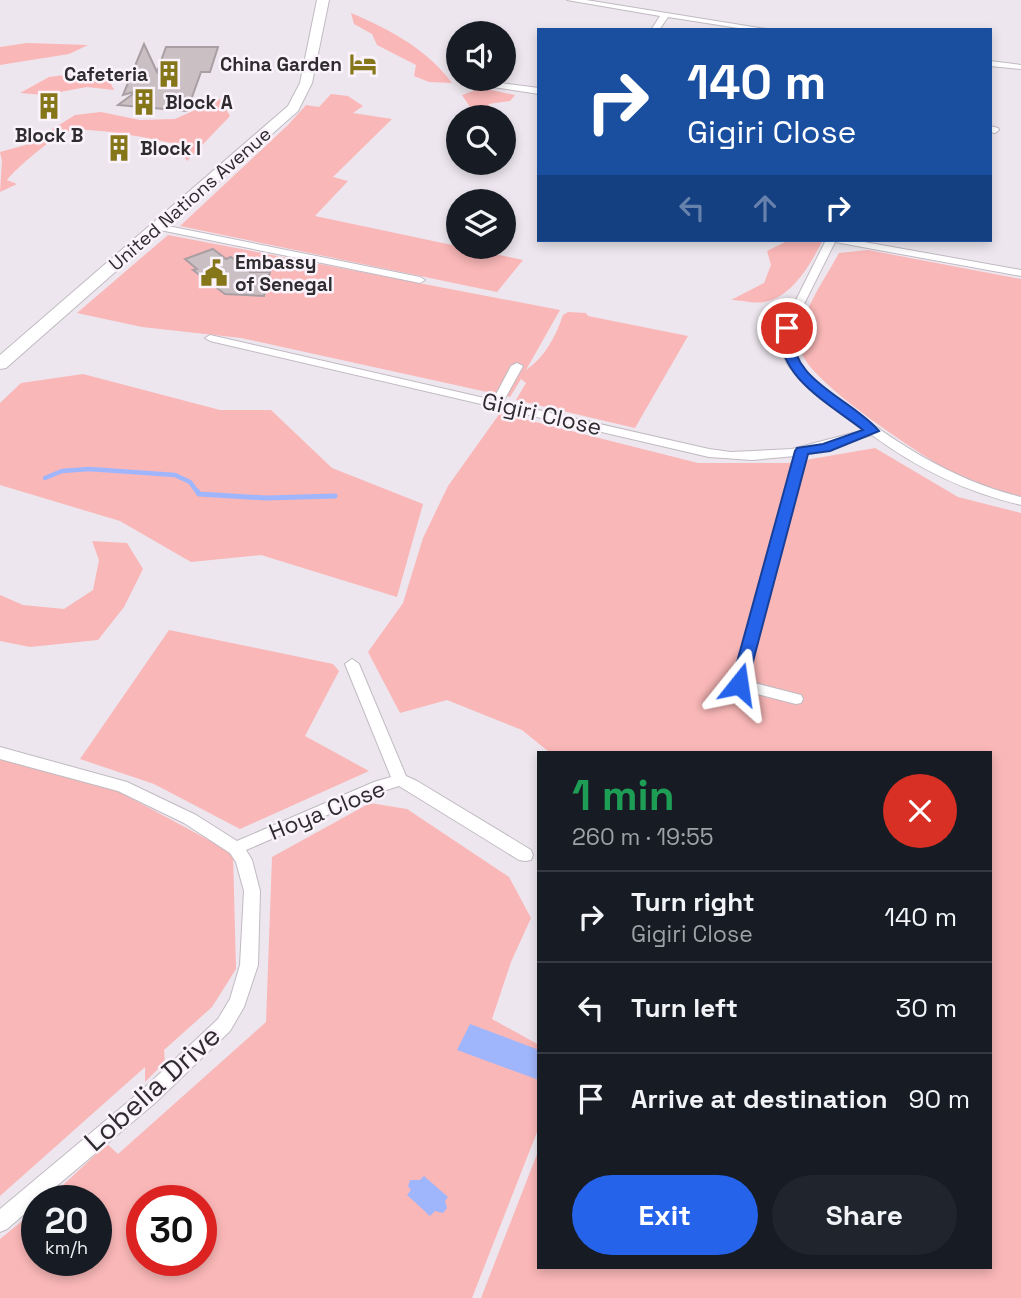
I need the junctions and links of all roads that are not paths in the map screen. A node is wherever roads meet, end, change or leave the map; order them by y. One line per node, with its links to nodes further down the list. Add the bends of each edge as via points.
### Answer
1 (309, 0): 16 (street, United Nations Avenue, via 296,83 287,101)
2 (323, 0): 11 (street, United Nations Avenue, via 301,98 278,124)
3 (571, 0): 4 (street)
4 (666, 15): 5 (street); 6 (street)
5 (656, 28)
6 (754, 28)
7 (992, 62): 8 (street)
8 (1021, 67)
9 (516, 88): 10 (street)
10 (537, 91)
11 (158, 227): 15 (street); 16 (street, United Nations Avenue)
12 (830, 242): 22 (street, via 791,316 786,340 789,355 811,384)
13 (849, 242): 14 (street)
14 (1021, 274)
15 (420, 280)
16 (83, 285): 18 (street, United Nations Avenue); 19 (street, United Nations Avenue)
17 (211, 338): 21 (street, Gigiri Close)
18 (0, 347)
19 (0, 364)
20 (517, 366): 21 (street)
21 (496, 404): 23 (street, Gigiri Close, via 709,453 774,457)
22 (873, 431): 23 (street, Gigiri Close); 24 (street, via 972,489)
23 (802, 451): 26 (street, via 739,684)
24 (1021, 502)
25 (352, 664): 28 (street)
26 (796, 699)
27 (0, 753): 29 (street, via 122,786)
28 (400, 780): 29 (street, Hoya Close); 30 (street, Hoya Close)
29 (236, 848): 31 (street, Lobelia Drive, via 252,891 250,965 224,1025 148,1097)
30 (525, 855)
31 (0, 1222)

